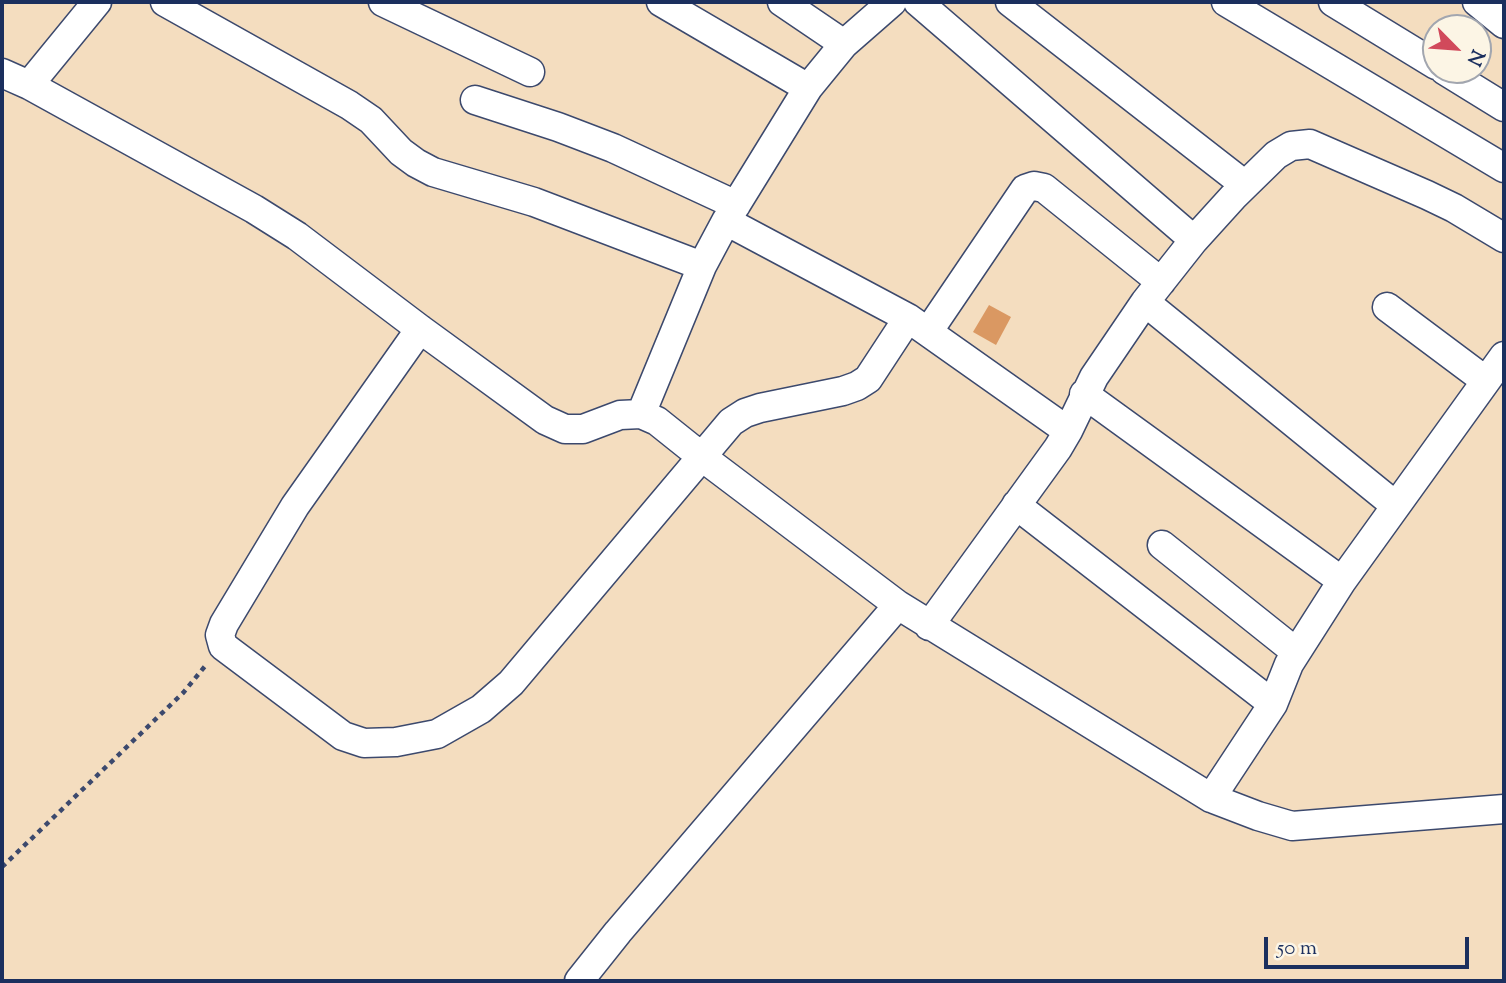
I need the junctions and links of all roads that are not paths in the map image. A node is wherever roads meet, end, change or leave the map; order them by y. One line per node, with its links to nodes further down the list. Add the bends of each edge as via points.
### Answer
1 (97, 2): 18 (street)
2 (165, 2): 27 (street, via 349,105 371,120 401,152 433,172 534,202)
3 (383, 2): 15 (street)
4 (661, 2): 19 (street)
5 (782, 2): 13 (street)
6 (892, 2): 13 (street)
7 (918, 2): 26 (street)
8 (1010, 2): 23 (street)
9 (1226, 2): 22 (street)
10 (1333, 2): 14 (street)
11 (1477, 2): 12 (street)
12 (1504, 24)
13 (845, 44): 19 (street)
14 (1422, 56)
15 (530, 72)
16 (2, 73): 18 (street)
17 (1467, 84): 21 (street)
18 (29, 85): 31 (street, via 275,222)
19 (808, 88): 24 (street)
20 (475, 100): 24 (street, via 613,148)
21 (1504, 107)
22 (1504, 168)
23 (1245, 185): 25 (street, via 1276,155 1291,146 1310,144 1427,195); 26 (street)
24 (731, 213): 27 (street); 30 (street)
25 (1504, 238)
26 (1194, 240): 28 (street)
27 (702, 267): 35 (street)
28 (1153, 292): 30 (street, via 1044,188 1034,186 1025,189); 34 (street); 39 (street)
29 (1387, 307): 33 (street)
30 (918, 325): 36 (street); 37 (street, via 857,386 745,413 731,422)
31 (420, 329): 35 (street, via 565,429); 37 (street, via 282,525 220,635 223,646 343,736 364,743 437,734 481,709 511,683)
32 (1504, 356): 33 (street)
33 (1486, 381): 39 (street)
34 (1084, 394): 36 (street); 41 (street)
35 (641, 414): 37 (street)
36 (1068, 431): 38 (street)
37 (702, 457): 42 (street)
38 (1016, 505): 43 (street); 45 (street)
39 (1396, 506): 41 (street)
40 (1162, 545): 44 (street)
41 (1342, 582): 44 (street)
42 (898, 605): 43 (street); 48 (street)
43 (929, 626): 46 (street)
44 (1296, 652): 45 (street)
45 (1273, 704): 46 (street)
46 (1211, 798): 47 (street, via 1292,826)
47 (1504, 808)
48 (579, 981)

